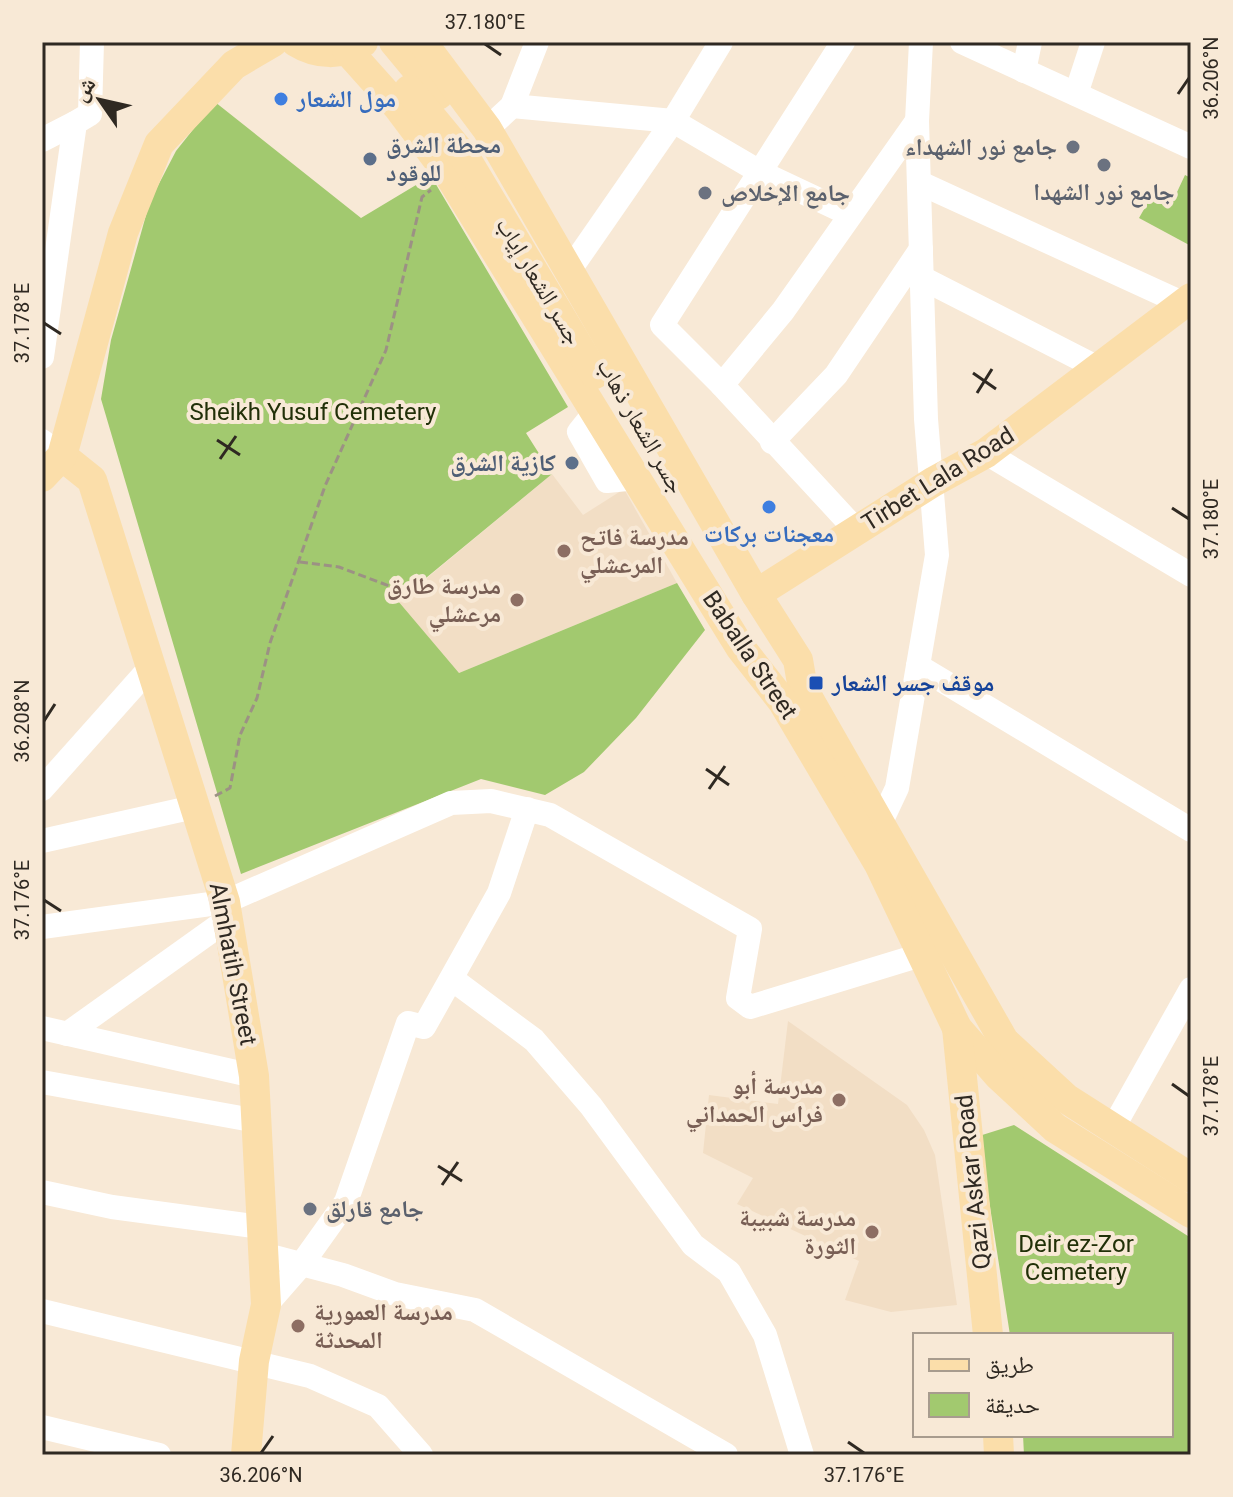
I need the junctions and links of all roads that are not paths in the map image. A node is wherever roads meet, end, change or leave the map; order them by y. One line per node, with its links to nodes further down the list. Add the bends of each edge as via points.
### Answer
1 (92, 42): 19 (street, via 90,114)
2 (273, 42): 35 (main road, via 234,65 159,144 123,233)
3 (296, 42): 13 (main road, via 314,51)
4 (394, 42): 38 (main road, جسر الشعار ذهاب, via 479,148)
5 (422, 42): 20 (main road, Baballa Street)
6 (537, 42): 16 (street)
7 (721, 42): 17 (street)
8 (843, 42): 23 (street)
9 (921, 42): 18 (street)
10 (962, 42): 14 (street)
11 (1030, 42): 14 (street)
12 (1093, 42): 15 (street)
13 (359, 45): 38 (main road, جسر الشعار إياب, via 466,159); 43 (main road, Baballa Street, via 449,175 740,647)
14 (1024, 71): 15 (street)
15 (1076, 94): 22 (street)
16 (512, 106): 17 (street); 20 (street)
17 (673, 121): 23 (street); 27 (street)
18 (917, 121): 24 (street); 25 (street)
19 (75, 123): 21 (street); 30 (street)
20 (487, 129): 27 (main road, Baballa Street)
21 (42, 140)
22 (1191, 147)
23 (760, 172): 25 (street); 32 (street, via 662,325)
24 (920, 183): 26 (street); 29 (street)
25 (849, 214): 32 (street, via 783,311)
26 (921, 249): 28 (street); 33 (street, via 836,375)
27 (569, 271): 40 (main road, Baballa Street)
28 (922, 278): 31 (street); 36 (street)
29 (1186, 301): 31 (main road, Tirbet Lala Road)
30 (42, 357)
31 (1098, 368): 34 (main road, Tirbet Lala Road)
32 (722, 385): 33 (street)
33 (772, 442): 37 (street)
34 (986, 453): 36 (main road, Tirbet Lala Road); 39 (street)
35 (49, 458): 42 (main road, Almhatih Street, via 92,480)
36 (933, 482): 37 (main road, Tirbet Lala Road); 41 (street, via 937,555)
37 (856, 530): 40 (main road, Tirbet Lala Road)
38 (696, 534): 43 (main road)
39 (1191, 575)
40 (756, 594): 43 (main road, Baballa Street, via 798,660)
41 (918, 666): 47 (street, via 897,788); 48 (street)
42 (149, 669): 44 (street); 45 (main road, Almhatih Street)
43 (793, 696): 47 (main road, Baballa Street); 52 (main road, Baballa Street)
44 (42, 789)
45 (194, 807): 49 (street); 50 (main road, Almhatih Street)
46 (527, 809): 50 (street, via 491,801 451,803); 52 (street, via 550,815 750,929 738,998 750,1007); 53 (street, via 499,893)
47 (881, 822): 61 (main road, Baballa Street, via 937,930 1004,1041 1067,1099)
48 (1191, 830)
49 (42, 841)
50 (226, 910): 51 (street); 57 (street); 58 (main road, Almhatih Street)
51 (42, 927)
52 (924, 954): 56 (main road, Baballa Street)
53 (452, 979): 66 (street, via 424,1027 408,1023 346,1202); 76 (street, via 534,1040 591,1106 693,1245 729,1272 765,1335)
54 (1191, 989): 61 (street)
55 (42, 1028): 57 (street)
56 (957, 1028): 64 (main road, Baballa Street, via 1055,1128); 69 (main road, Qazi Askar Road)
57 (67, 1034): 58 (street)
58 (254, 1076): 60 (main road, Almhatih Street)
59 (42, 1082): 60 (street)
60 (257, 1121): 65 (main road, Almhatih Street)
61 (1113, 1128): 62 (main road, Baballa Street)
62 (1191, 1178)
63 (42, 1192): 65 (street)
64 (1191, 1213)
65 (261, 1241): 66 (street); 67 (main road, Almhatih Street)
66 (301, 1265): 67 (street); 75 (street, via 395,1294 475,1310)
67 (266, 1305): 70 (main road, Almhatih Street)
68 (42, 1311): 70 (street)
69 (988, 1333)
70 (254, 1361): 73 (main road, Almhatih Street); 74 (street, via 310,1376 378,1406)
71 (42, 1427): 72 (street)
72 (159, 1455)
73 (246, 1455)
74 (421, 1455)
75 (726, 1455)
76 (802, 1455)

